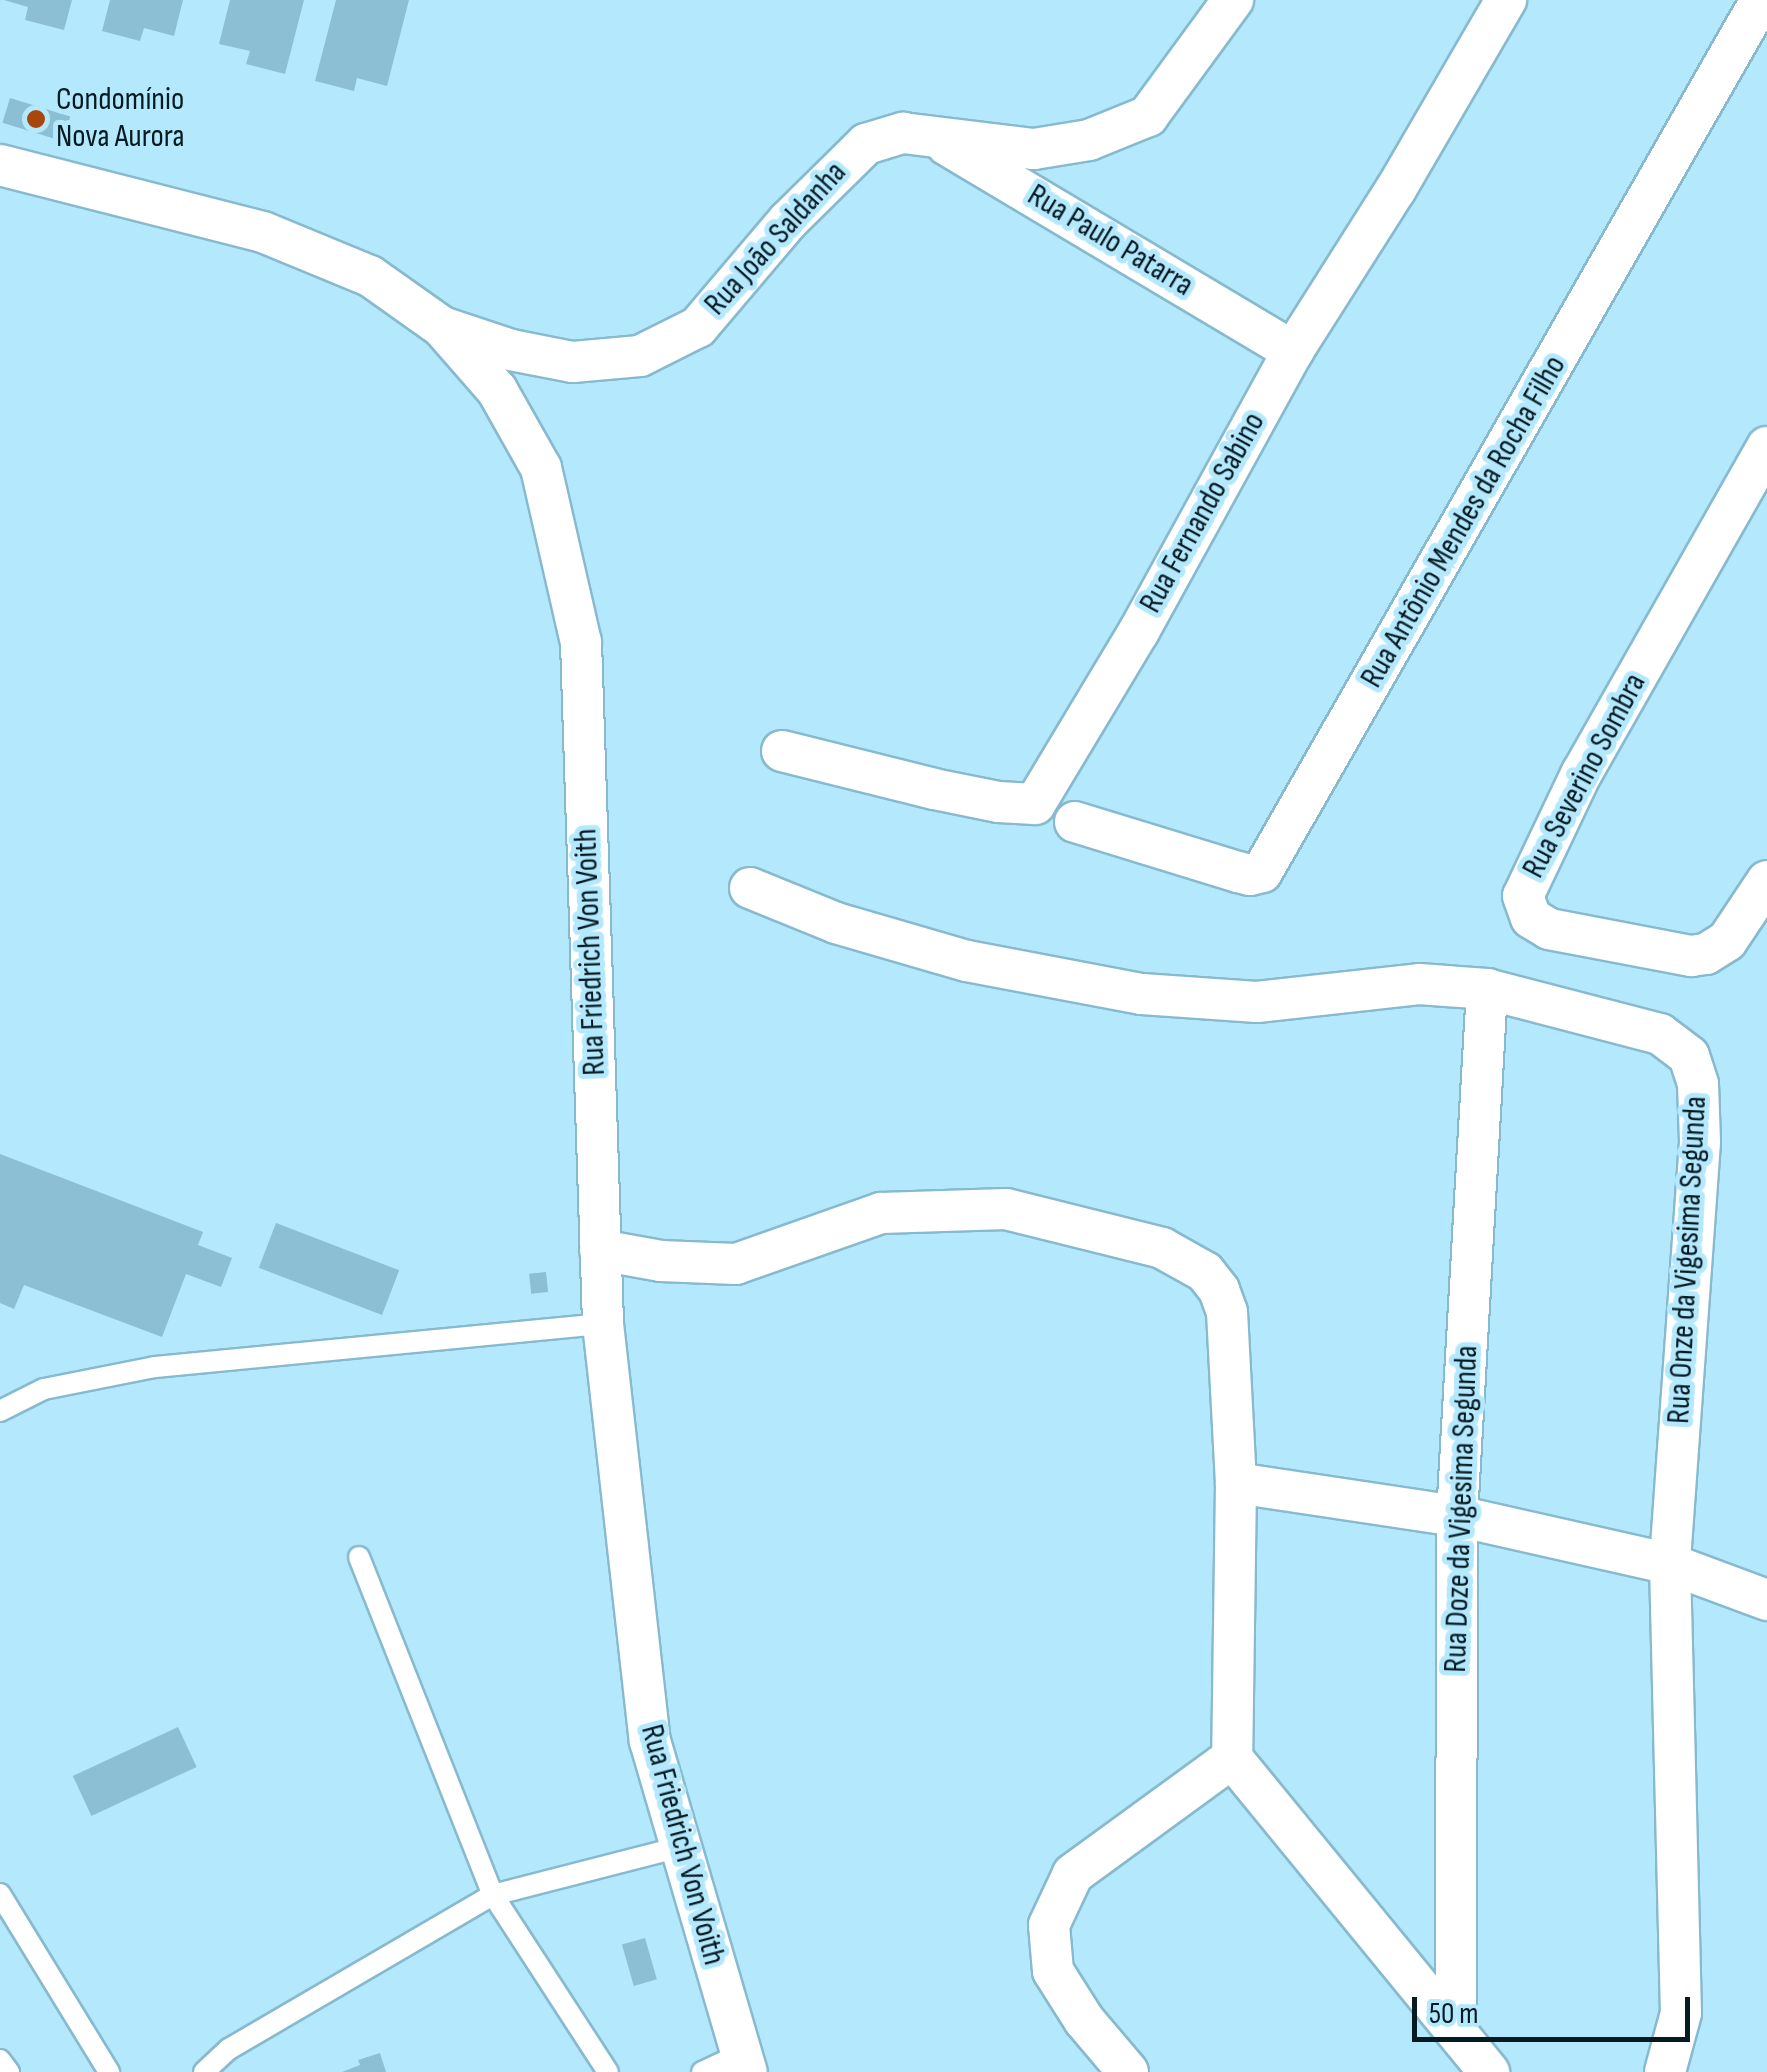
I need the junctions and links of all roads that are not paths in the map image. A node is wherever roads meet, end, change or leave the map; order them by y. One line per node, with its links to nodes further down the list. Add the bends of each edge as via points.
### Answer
1 (1233, 0): 4 (street, Rua João Saldanha, via 1148,116 1089,140 1034,149)
2 (1506, 0): 7 (street, Rua Fernando Sabino)
3 (1761, 0): 10 (street, Rua Antônio Mendes da Rocha Filho, via 1264,870 1250,876)
4 (926, 133): 6 (street, Rua João Saldanha, via 893,134 855,152 698,327 640,356 573,362); 7 (street, Rua Paulo Patarra)
5 (0, 165): 6 (street, Rua Friedrich Von Voith, via 263,232 370,276)
6 (442, 327): 14 (street, Rua Friedrich Von Voith, via 497,390 541,468 581,642)
7 (1293, 351): 9 (street, Rua Fernando Sabino, via 1035,804 966,796)
8 (1767, 447): 11 (street, Rua Severino Sombra, via 1582,772 1523,896 1531,918 1549,929 1691,956 1727,941)
9 (782, 750)
10 (1074, 822)
11 (1767, 881)
12 (750, 888): 13 (street, Rua Onze da Vigesima Segunda, via 836,923 968,961 1142,994 1257,1002 1419,984)
13 (1486, 989): 18 (street, Rua Doze da Vigesima Segunda); 20 (street, Rua Onze da Vigesima Segunda, via 1660,1034 1689,1056 1698,1084 1700,1142)
14 (600, 1250): 15 (street, Rua Friedrich Von Voith); 17 (street, via 736,1264 881,1214 1006,1209 1162,1248 1206,1272 1227,1312)
15 (603, 1324): 16 (lane, via 155,1367 44,1389); 23 (street, Rua Friedrich Von Voith, via 650,1742)
16 (0, 1411)
17 (1236, 1483): 18 (street); 22 (street)
18 (1457, 1516): 20 (street); 26 (street, Rua Doze da Vigesima Segunda)
19 (359, 1556): 25 (lane)
20 (1670, 1564): 21 (street); 35 (street, Rua Onze da Vigesima Segunda, via 1682,1941 1681,2013)
21 (1767, 1600)
22 (1232, 1758): 26 (street); 33 (street, via 1073,1874 1049,1925 1053,1970)
23 (680, 1847): 25 (lane); 28 (street, Rua Friedrich Von Voith)
24 (0, 1894): 30 (lane)
25 (494, 1894): 31 (lane, via 229,2049); 32 (lane)
26 (1456, 2029): 34 (street)
27 (0, 2060): 29 (lane)
28 (729, 2066)
29 (10, 2072)
30 (110, 2072)
31 (204, 2072)
32 (608, 2072)
33 (1128, 2072)
34 (1489, 2072)
35 (1664, 2072)

